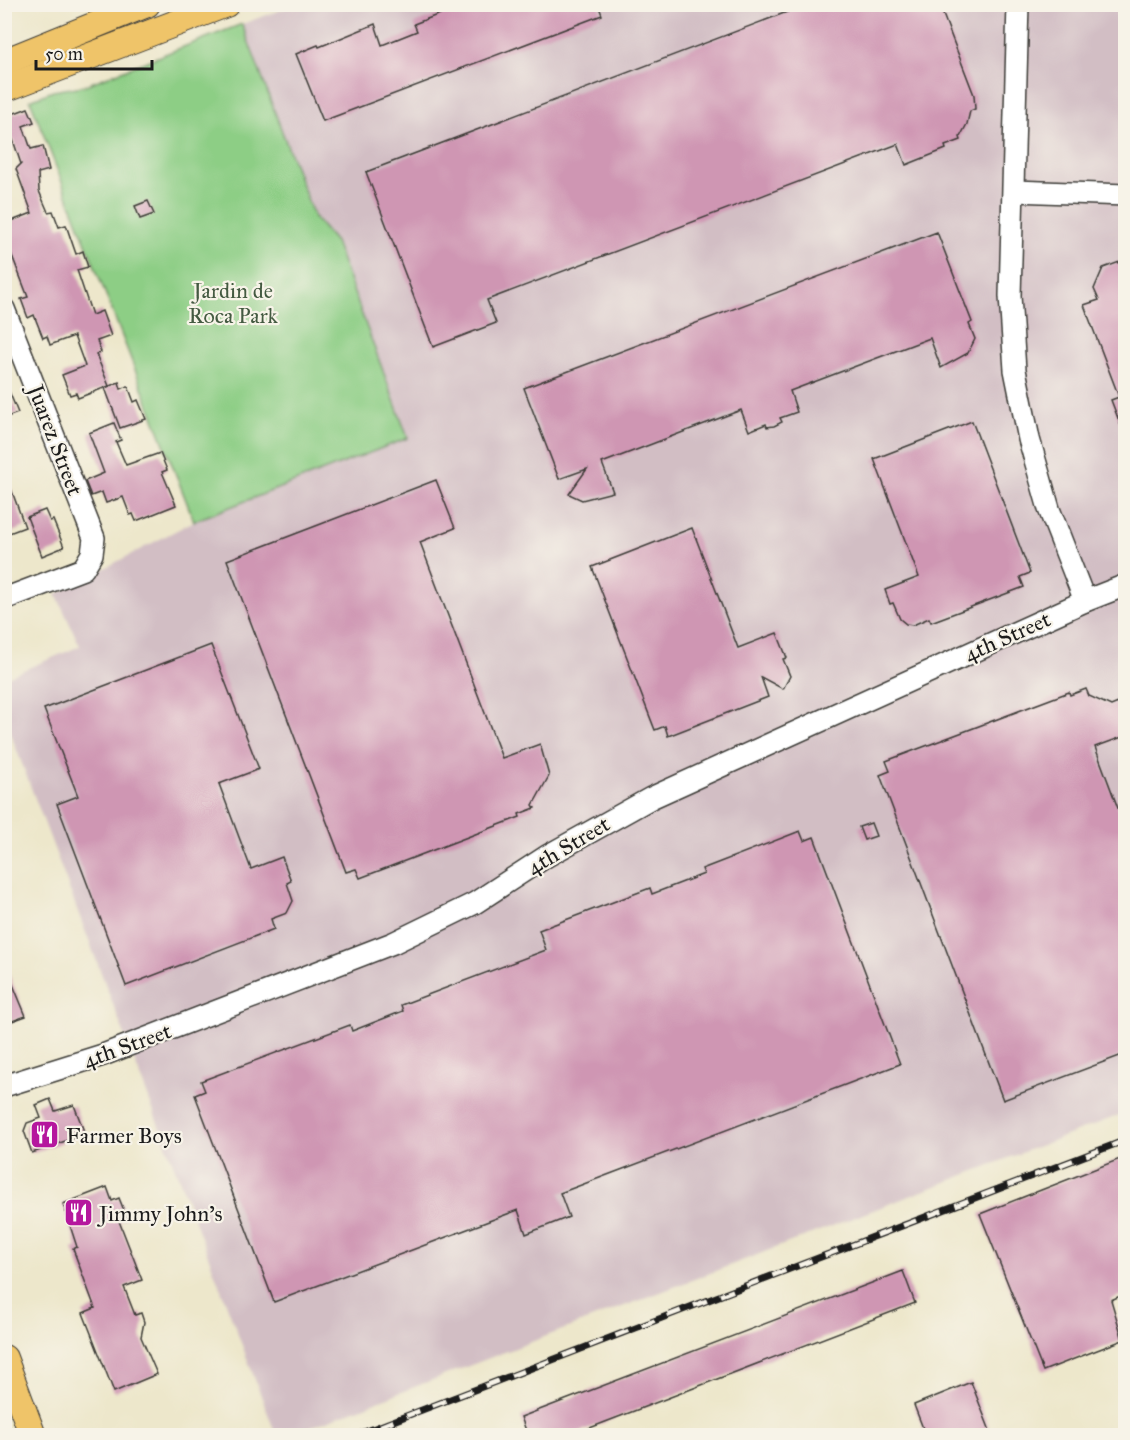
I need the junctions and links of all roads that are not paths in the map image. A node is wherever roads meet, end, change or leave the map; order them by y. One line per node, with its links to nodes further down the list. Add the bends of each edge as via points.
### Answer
1 (147, 4): 4 (main road)
2 (226, 4): 5 (main road)
3 (1018, 4): 6 (street)
4 (4, 62)
5 (4, 89)
6 (1014, 191): 7 (street); 11 (street, via 1010,296 1015,370 1049,509)
7 (1125, 195)
8 (4, 309): 10 (street, Juarez Street, via 94,538 92,554 83,569)
9 (1125, 585): 11 (street, 4th Street)
10 (4, 598)
11 (1085, 601): 12 (street, 4th Street, via 651,798 547,856 475,903 393,943 103,1055)
12 (4, 1086)
13 (4, 1358): 14 (main road)
14 (33, 1436)

